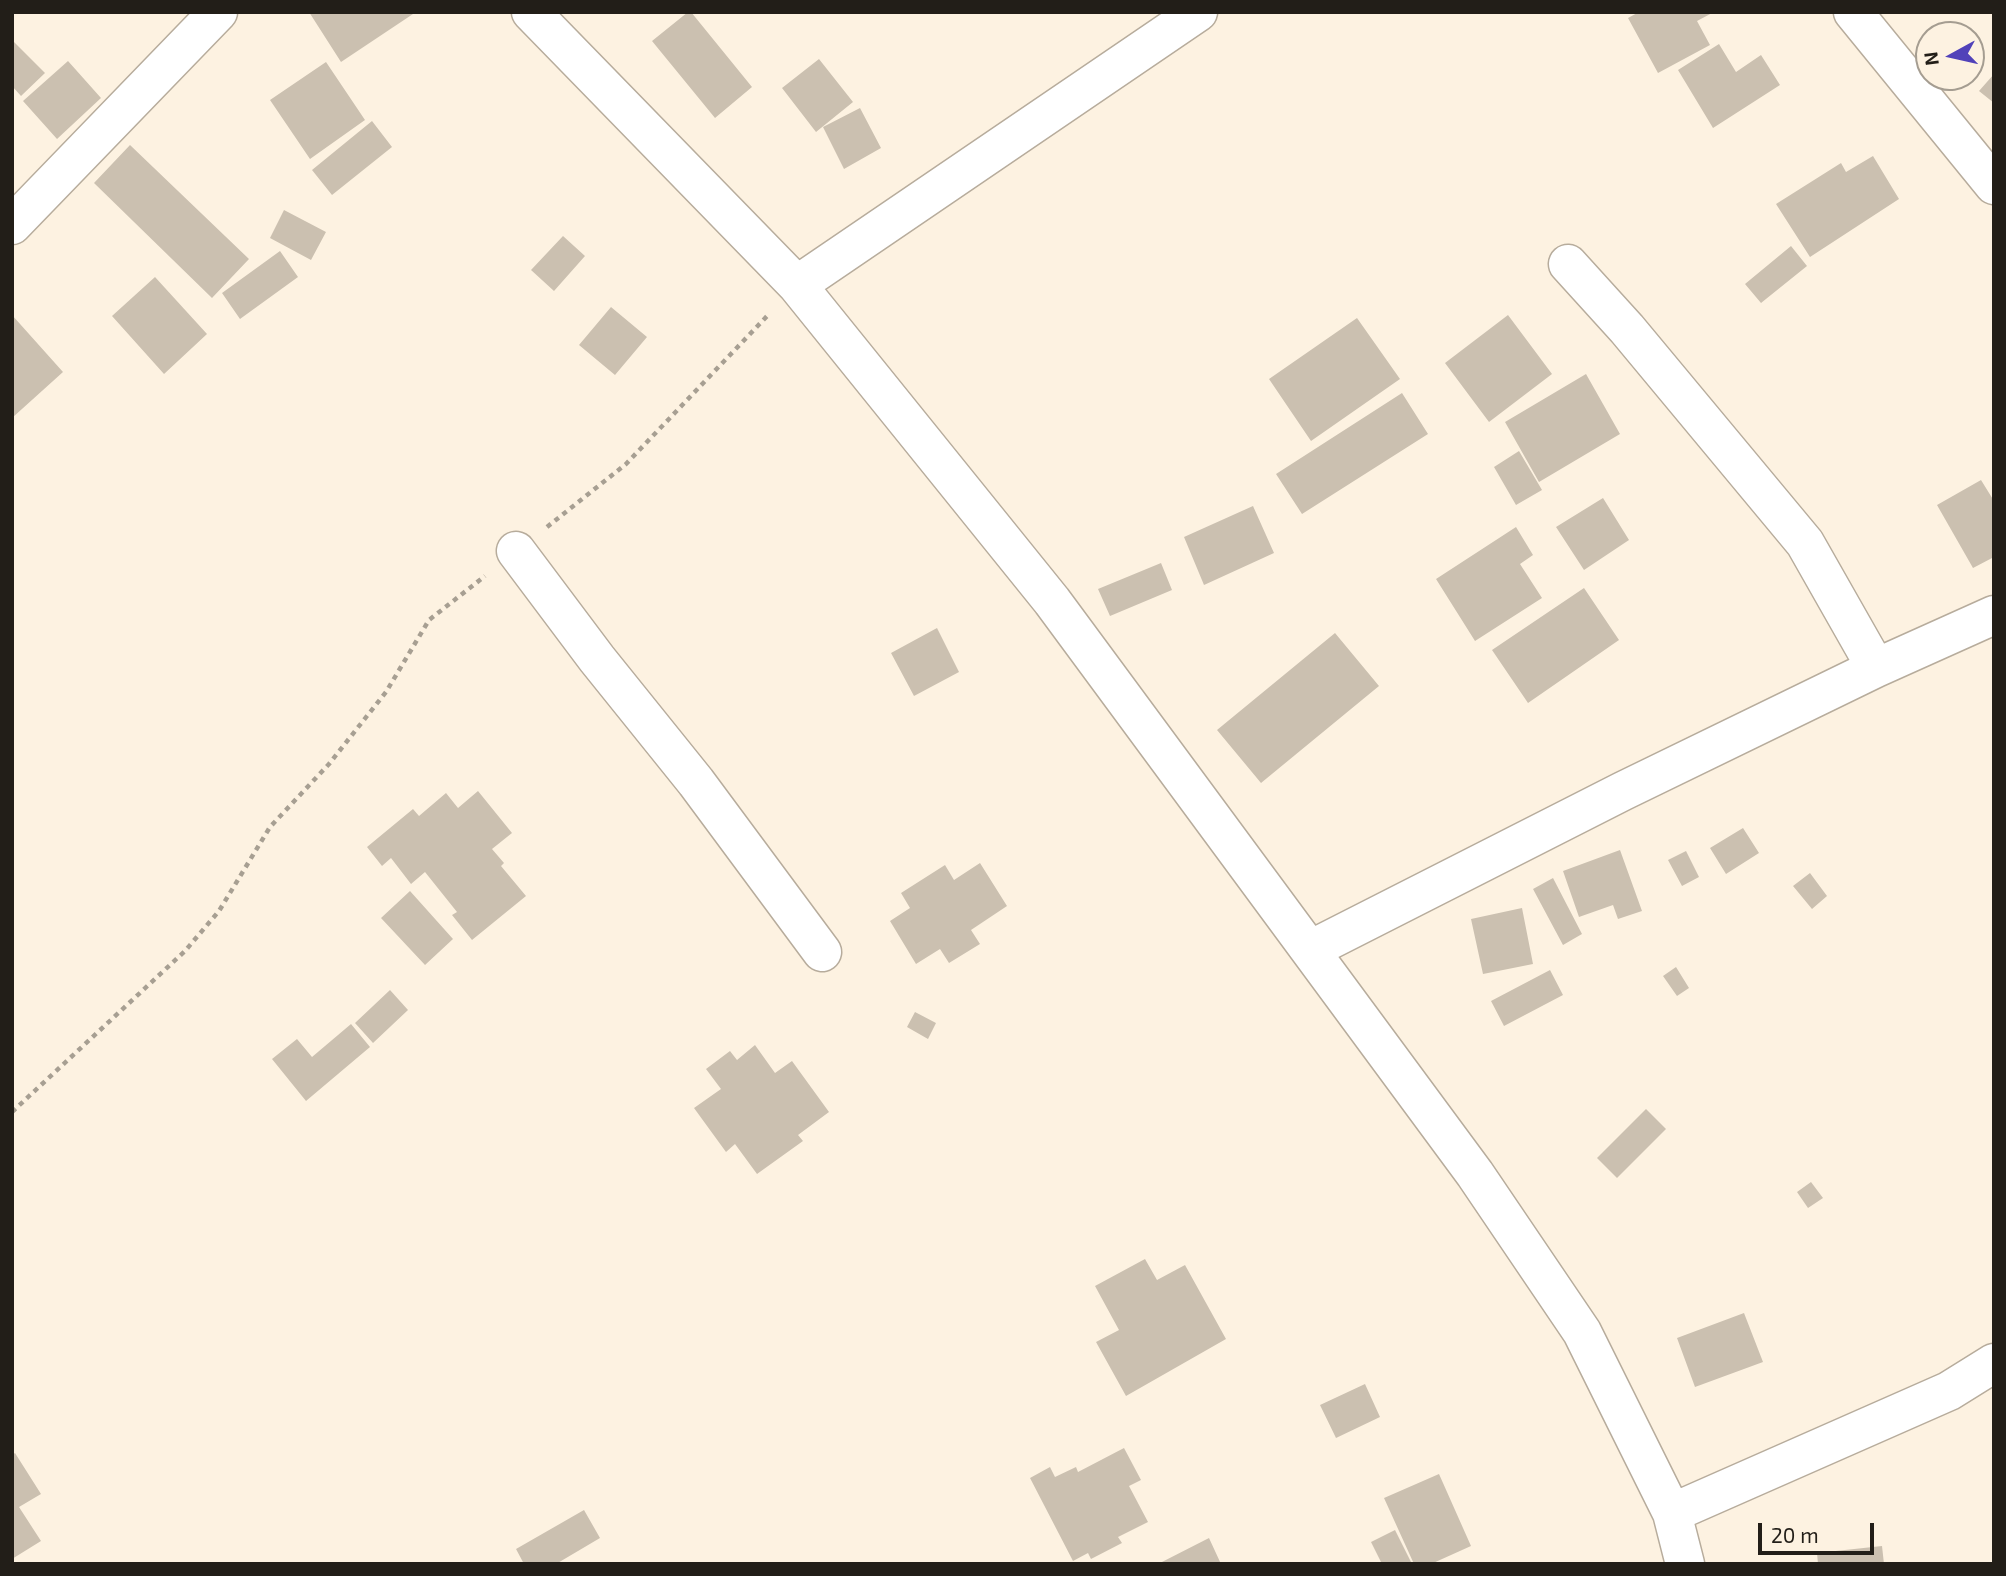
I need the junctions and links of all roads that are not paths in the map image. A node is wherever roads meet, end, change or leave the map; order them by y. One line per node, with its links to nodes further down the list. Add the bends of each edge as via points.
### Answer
1 (218, 12): 6 (street)
2 (531, 12): 8 (street)
3 (1198, 12): 8 (street)
4 (1853, 12): 5 (street)
5 (1994, 186)
6 (12, 225)
7 (1568, 264): 11 (street, via 1805,543)
8 (797, 285): 12 (street, via 1052,601)
9 (516, 551): 13 (street)
10 (1994, 615): 11 (street)
11 (1876, 668): 12 (street, via 1623,790)
12 (1310, 950): 15 (street, via 1475,1174 1582,1332)
13 (822, 952)
14 (1994, 1363): 15 (street, via 1949,1391)
15 (1672, 1513): 16 (street)
16 (1685, 1564)

